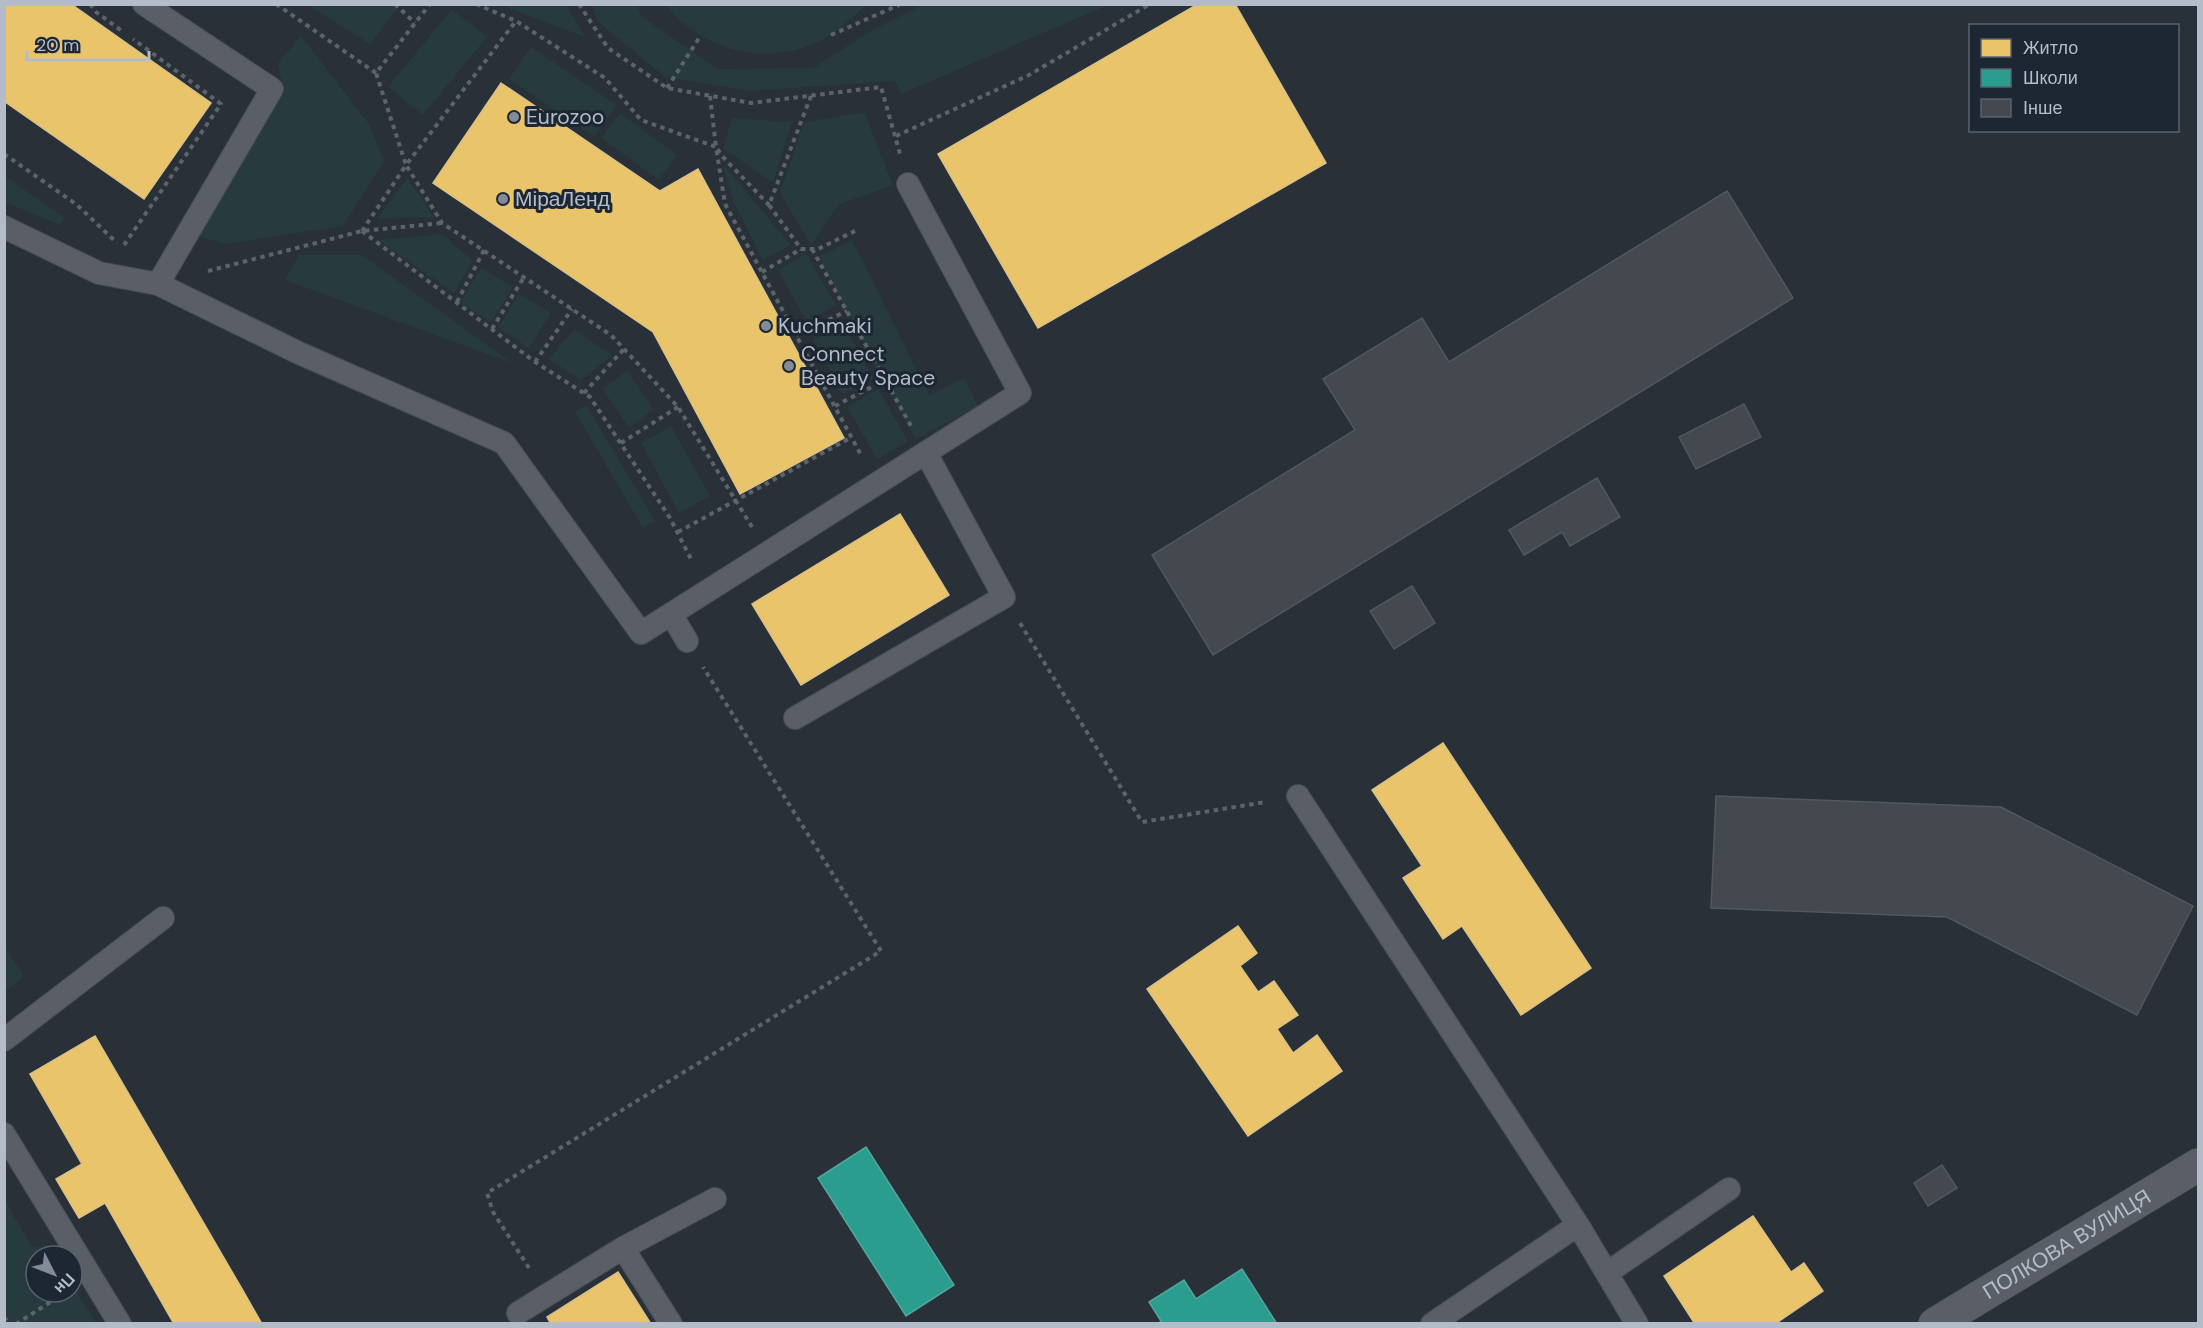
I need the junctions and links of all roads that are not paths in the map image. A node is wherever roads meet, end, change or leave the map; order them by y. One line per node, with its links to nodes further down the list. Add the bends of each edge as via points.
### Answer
1 (144, 4): 4 (lane, via 272,89)
2 (908, 184): 5 (lane, via 1020,393)
3 (4, 227): 4 (lane, via 99,273)
4 (158, 284): 6 (lane, via 299,353 504,443 641,633)
5 (926, 453): 6 (lane); 8 (lane, via 1004,597)
6 (671, 614): 7 (lane)
7 (687, 641)
8 (795, 718)
9 (1298, 796): 16 (lane)
10 (162, 918): 11 (lane)
11 (4, 1040)
12 (4, 1134): 20 (lane)
13 (2199, 1165): 24 (street, ПОЛКОВА ВУЛИЦЯ)
14 (1729, 1189): 18 (lane)
15 (715, 1198): 17 (lane)
16 (1578, 1225): 18 (lane); 22 (lane)
17 (623, 1248): 19 (lane); 21 (lane)
18 (1607, 1273): 23 (lane)
19 (518, 1313)
20 (120, 1323)
21 (671, 1323)
22 (1432, 1323)
23 (1637, 1323)
24 (1935, 1323)

